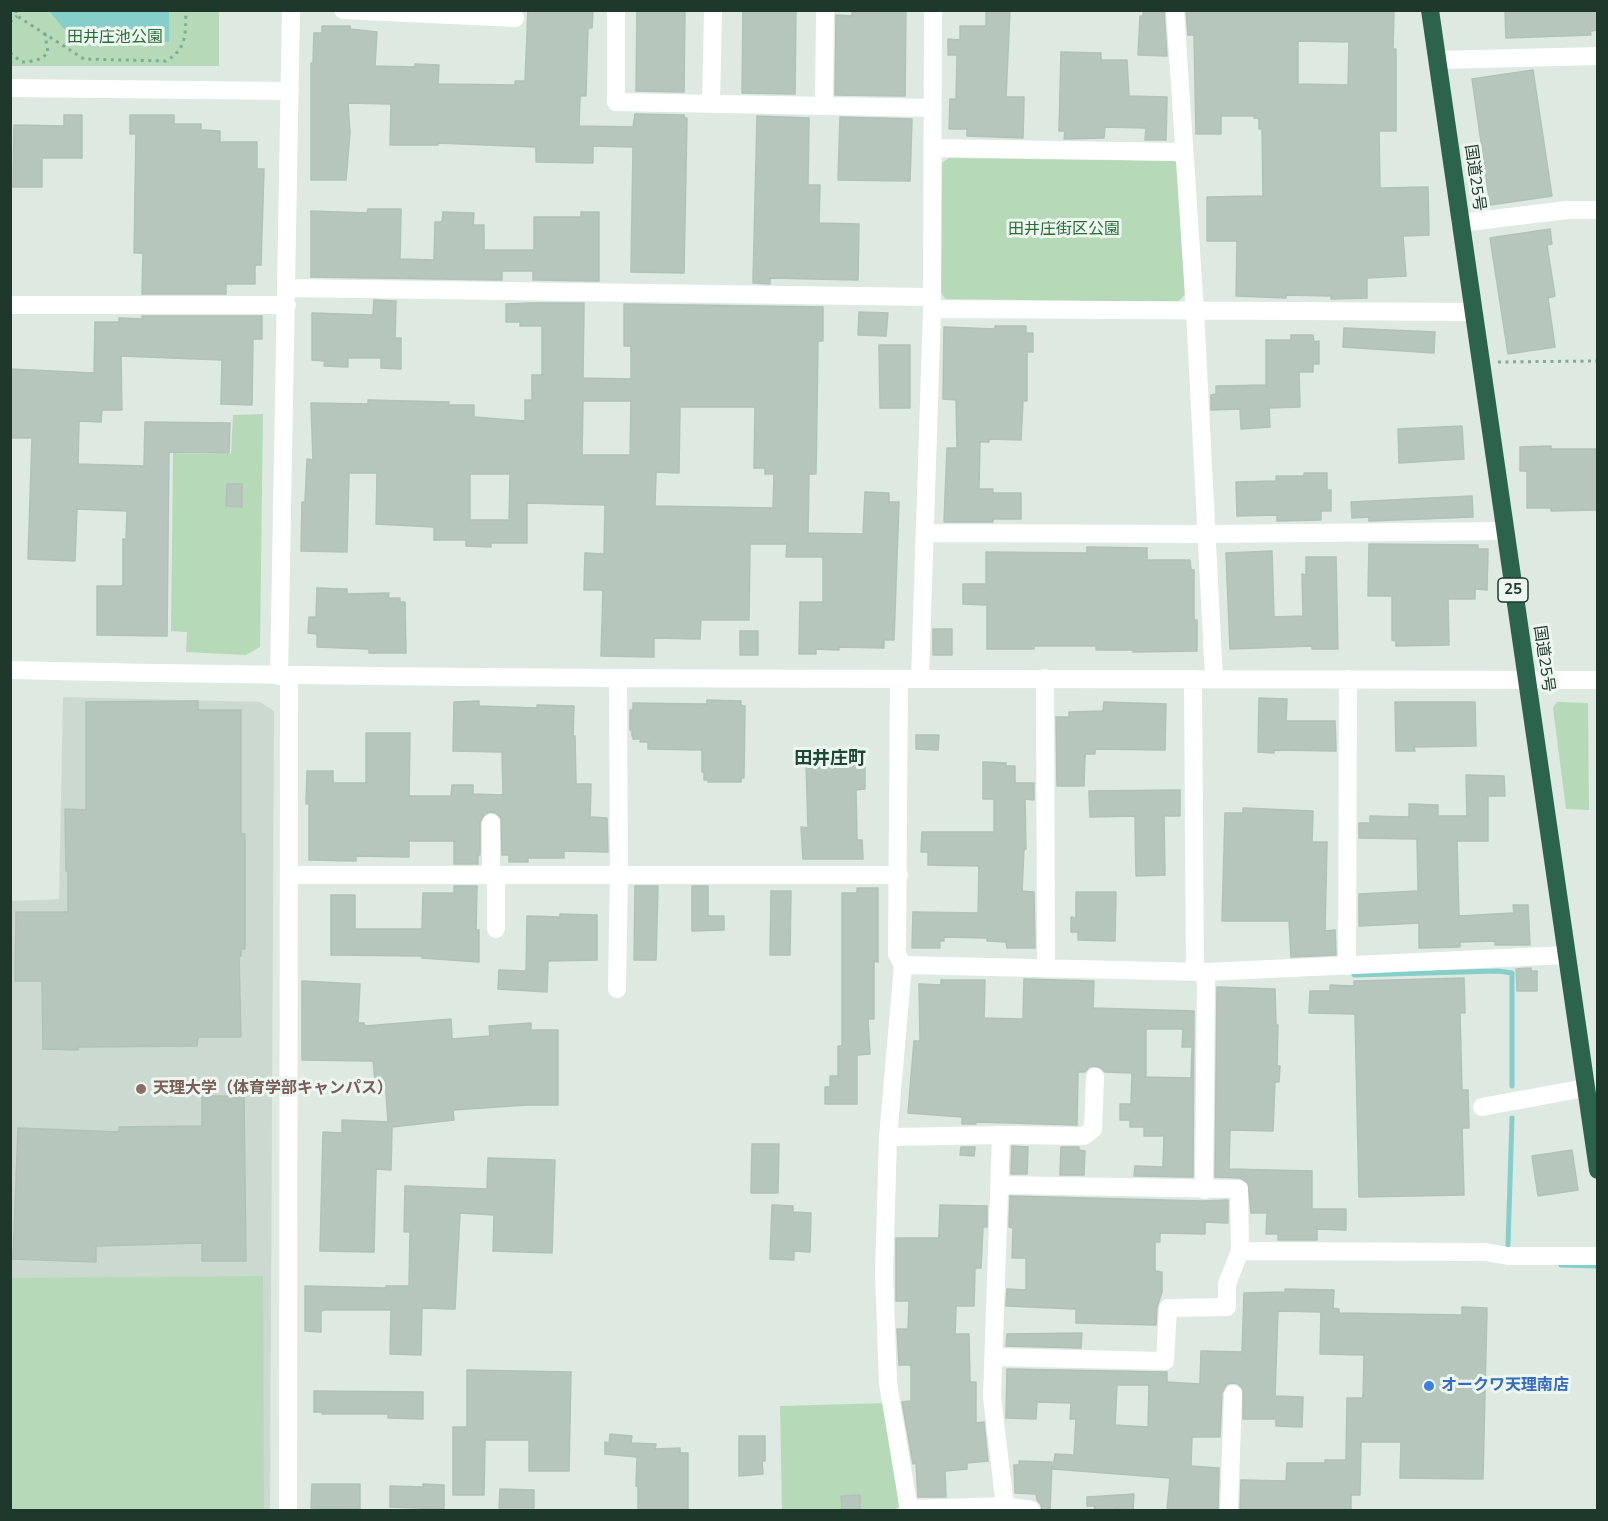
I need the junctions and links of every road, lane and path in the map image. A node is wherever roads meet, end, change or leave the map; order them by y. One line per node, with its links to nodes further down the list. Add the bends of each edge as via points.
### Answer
1 (16, 10): 11 (path)
2 (186, 10): 14 (path, via 185,39 176,55 166,61 84,59)
3 (291, 10): 19 (street)
4 (343, 10): 12 (street)
5 (616, 10): 20 (street, via 616,102)
6 (712, 10): 20 (street)
7 (825, 10): 21 (street)
8 (933, 10): 22 (street)
9 (1175, 10): 24 (street)
10 (1430, 10): 17 (highway, 国道25号 / 25)
11 (17, 16): 13 (path); 14 (path)
12 (515, 18)
13 (10, 22)
14 (45, 34): 15 (path, via 46,56 22,62)
15 (10, 53)
16 (1598, 56): 17 (street)
17 (1438, 60): 26 (highway, 国道25号 / 25)
18 (10, 88): 19 (street)
19 (290, 91): 27 (street)
20 (711, 104): 21 (street)
21 (824, 106): 22 (street)
22 (933, 108): 23 (street)
23 (933, 148): 24 (street); 28 (street)
24 (1183, 152): 30 (street)
25 (1598, 210): 26 (street)
26 (1461, 223): 31 (highway, 国道25号 / 25)
27 (287, 296): 28 (street); 29 (street); 38 (street)
28 (931, 303): 30 (street); 35 (street)
29 (10, 305)
30 (1195, 311): 31 (street); 36 (street)
31 (1474, 312): 33 (highway, 国道25号 / 25)
32 (1598, 361): 33 (path)
33 (1481, 363): 34 (highway, 国道25号 / 25)
34 (1505, 531): 36 (street); 46 (highway, 国道25号 / 25)
35 (925, 533): 36 (street); 39 (street)
36 (1208, 534): 41 (street)
37 (10, 670): 38 (street)
38 (284, 677): 42 (street); 52 (street)
39 (920, 678): 40 (street); 43 (street)
40 (1045, 678): 44 (street); 57 (street)
41 (1214, 678): 44 (street); 45 (street)
42 (618, 679): 43 (street); 50 (street)
43 (899, 679): 51 (street)
44 (1193, 679): 58 (street)
45 (1348, 679): 46 (street); 56 (street)
46 (1527, 679): 47 (street); 54 (highway, 国道25号 / 25)
47 (1598, 680)
48 (491, 823): 49 (street)
49 (494, 874): 50 (street); 52 (street); 53 (street)
50 (619, 874): 51 (street); 59 (street)
51 (899, 874): 55 (street, via 897,954)
52 (290, 875): 73 (street)
53 (496, 928)
54 (1566, 955): 56 (street); 61 (highway, 国道25号 / 25)
55 (903, 965): 57 (street); 64 (street)
56 (1347, 966): 58 (street)
57 (1046, 967): 58 (street)
58 (1201, 972): 67 (street)
59 (616, 989)
60 (1095, 1077): 63 (street, via 1093,1129 1084,1136)
61 (1585, 1088): 62 (street); 65 (highway, 国道25号 / 25)
62 (1482, 1107)
63 (1001, 1135): 64 (street); 66 (street)
64 (888, 1137): 74 (street, via 884,1274 888,1383)
65 (1598, 1170)
66 (999, 1185): 67 (street); 70 (street)
67 (1204, 1190): 68 (street, via 1239,1189)
68 (1240, 1251): 69 (street); 70 (street, via 1227,1284 1227,1307 1168,1308 1165,1361)
69 (1598, 1256)
70 (993, 1357): 72 (street, via 992,1397)
71 (1233, 1394): 76 (street)
72 (1005, 1506): 74 (street); 75 (street)
73 (288, 1510)
74 (909, 1510)
75 (1030, 1510)
76 (1229, 1510)

